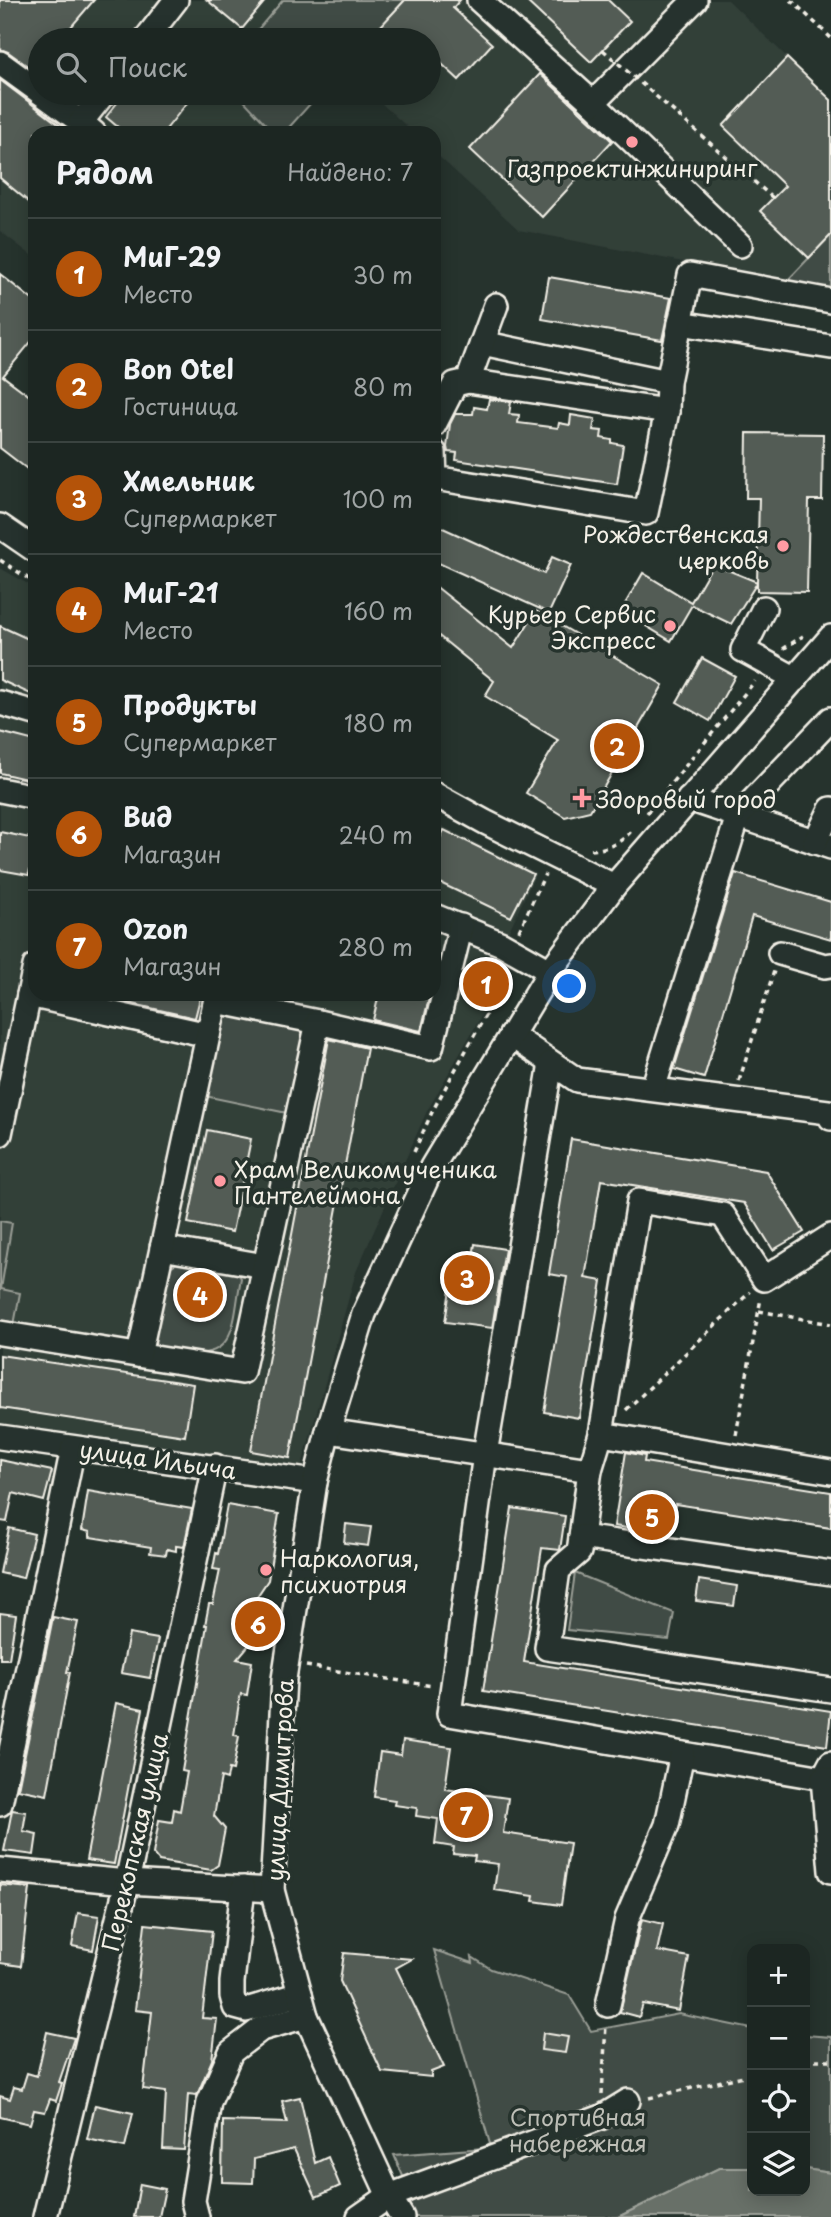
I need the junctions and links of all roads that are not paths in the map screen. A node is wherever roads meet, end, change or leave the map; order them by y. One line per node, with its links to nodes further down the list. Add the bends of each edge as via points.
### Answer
1 (176, 0): 4 (street)
2 (478, 0): 7 (street)
3 (691, 1): 7 (street)
4 (154, 28)
5 (0, 63): 6 (street)
6 (28, 84)
7 (593, 103): 12 (street)
8 (57, 105): 10 (street)
9 (98, 105): 11 (street)
10 (87, 126)
11 (88, 126)
12 (740, 245)
13 (831, 301): 15 (street, via 690,275)
14 (496, 305): 16 (street)
15 (680, 323): 17 (street); 19 (street)
16 (482, 343): 18 (street); 19 (street)
17 (831, 347)
18 (468, 380): 20 (street, via 455,384); 21 (street)
19 (668, 382): 21 (street)
20 (441, 411)
21 (667, 411): 22 (street, via 646,513)
22 (441, 479)
23 (0, 526): 24 (street)
24 (28, 545)
25 (764, 608): 27 (street, via 743,650)
26 (831, 636): 27 (street, улица Димитрова)
27 (796, 679): 34 (street, улица Димитрова)
28 (0, 703): 29 (street)
29 (28, 711)
30 (831, 719): 36 (street)
31 (0, 790): 32 (street)
32 (28, 796)
33 (441, 798): 38 (street)
34 (689, 799): 36 (street); 38 (street, улица Димитрова)
35 (831, 809): 37 (street)
36 (738, 816): 37 (street); 52 (street)
37 (823, 844)
38 (614, 886): 43 (street, улица Димитрова)
39 (441, 919): 40 (street)
40 (461, 926): 43 (street); 48 (street, via 431,1048)
41 (780, 953): 42 (street)
42 (831, 965)
43 (550, 971): 50 (street, улица Димитрова)
44 (28, 1000): 54 (street)
45 (56, 1001): 49 (street)
46 (215, 1001): 49 (street)
47 (229, 1001): 48 (street)
48 (318, 1022): 57 (street)
49 (208, 1035): 56 (street)
50 (511, 1035): 51 (street); 60 (street, улица Димитрова, via 432,1167 364,1314)
51 (551, 1063): 52 (street, via 577,1080); 64 (street)
52 (653, 1089): 53 (street, via 828,1112)
53 (831, 1118)
54 (0, 1134)
55 (831, 1236): 61 (street, via 764,1279 723,1215 639,1201)
56 (162, 1248): 57 (street); 59 (street)
57 (264, 1266): 59 (street, via 242,1372)
58 (0, 1333): 59 (street)
59 (139, 1356)
60 (328, 1431): 64 (street); 68 (street, улица Димитрова)
61 (601, 1434): 66 (street); 67 (street)
62 (0, 1437): 63 (street, улица Ильича)
63 (74, 1448): 65 (street, улица Ильича); 74 (street)
64 (485, 1454): 66 (street); 72 (street, via 449,1714)
65 (215, 1466): 68 (street, улица Ильича); 77 (street, Перекопская улица)
66 (590, 1470): 69 (street)
67 (831, 1472)
68 (315, 1482): 79 (street, улица Димитрова, via 286,1663)
69 (581, 1538): 70 (street); 71 (street, via 579,1552 558,1570 547,1648)
70 (831, 1573)
71 (831, 1690)
72 (681, 1754): 73 (street); 81 (street, via 667,1825 627,1919)
73 (827, 1771): 76 (street)
74 (0, 1804)
75 (0, 1870): 77 (street)
76 (831, 1871)
77 (127, 1882): 78 (street); 84 (street, Перекопская улица)
78 (243, 1888): 79 (street); 80 (street, via 232,1996 235,2007)
79 (272, 1890): 80 (street, улица Димитрова)
80 (303, 2005): 83 (street, улица Димитрова); 85 (street, via 231,2052 209,2102 193,2201)
81 (608, 2005)
82 (628, 2101): 83 (street, via 602,2117)
83 (389, 2196): 86 (street); 87 (street, улица Димитрова)
84 (45, 2217)
85 (197, 2217)
86 (359, 2217)
87 (402, 2217)

